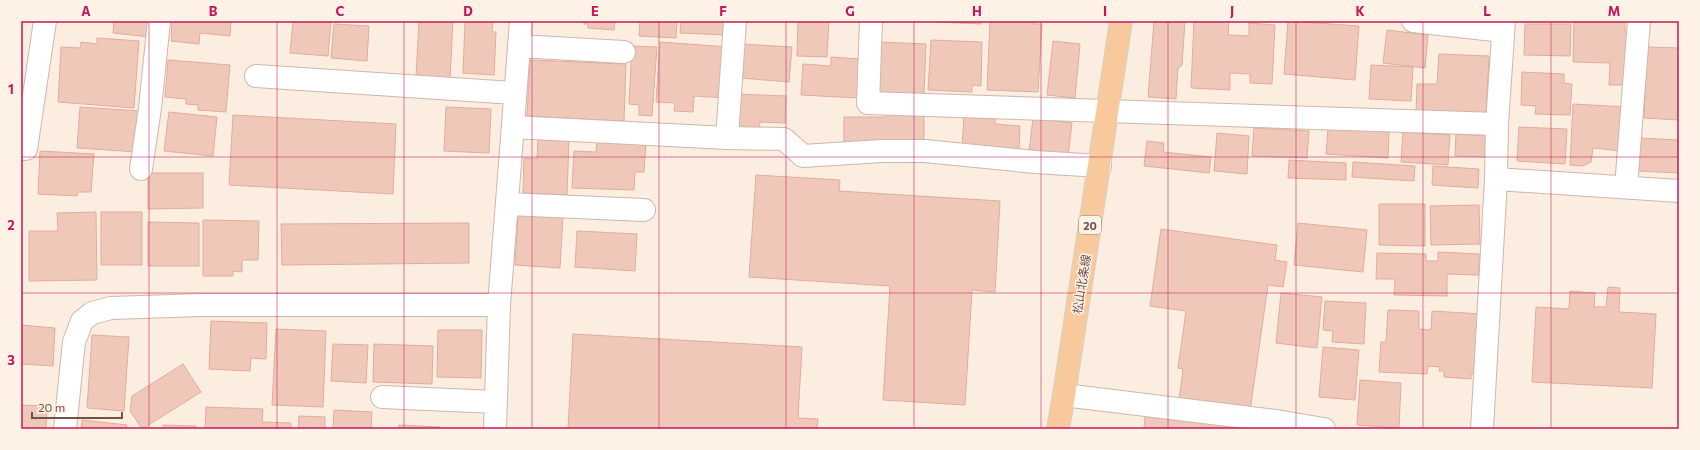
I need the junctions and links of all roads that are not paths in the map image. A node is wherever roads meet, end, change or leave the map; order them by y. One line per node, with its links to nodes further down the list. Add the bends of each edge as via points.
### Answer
1 (45, 21): 18 (street, via 26,149)
2 (159, 21): 20 (street)
3 (521, 21): 10 (street)
4 (735, 21): 17 (street)
5 (872, 21): 14 (street, via 868,103)
6 (1121, 21): 14 (main road, 松山北条線 / 20)
7 (1413, 21): 9 (street)
8 (1639, 21): 22 (street)
9 (1504, 26): 15 (street)
10 (519, 46): 11 (street); 13 (street)
11 (624, 52)
12 (256, 76): 13 (street)
13 (515, 93): 16 (street)
14 (1107, 110): 15 (street); 19 (main road, 松山北条線 / 20)
15 (1497, 124): 21 (street)
16 (513, 127): 17 (street); 24 (street)
17 (727, 138): 19 (street, via 784,139 803,156 925,151)
18 (21, 149)
19 (1100, 166): 27 (main road, 松山北条線 / 20)
20 (141, 169)
21 (1496, 179): 22 (street); 35 (street)
22 (1626, 187): 23 (street)
23 (1679, 191)
24 (507, 204): 25 (street); 26 (street)
25 (644, 210)
26 (499, 305): 29 (street); 31 (street, via 202,305 111,308 92,313 82,321 74,342)
27 (1064, 395): 30 (street); 33 (main road, 松山北条線 / 20)
28 (382, 397): 29 (street)
29 (496, 402): 32 (street)
30 (1275, 425): 34 (street)
31 (65, 429)
32 (495, 429)
33 (1058, 429)
34 (1324, 429)
35 (1482, 429)

